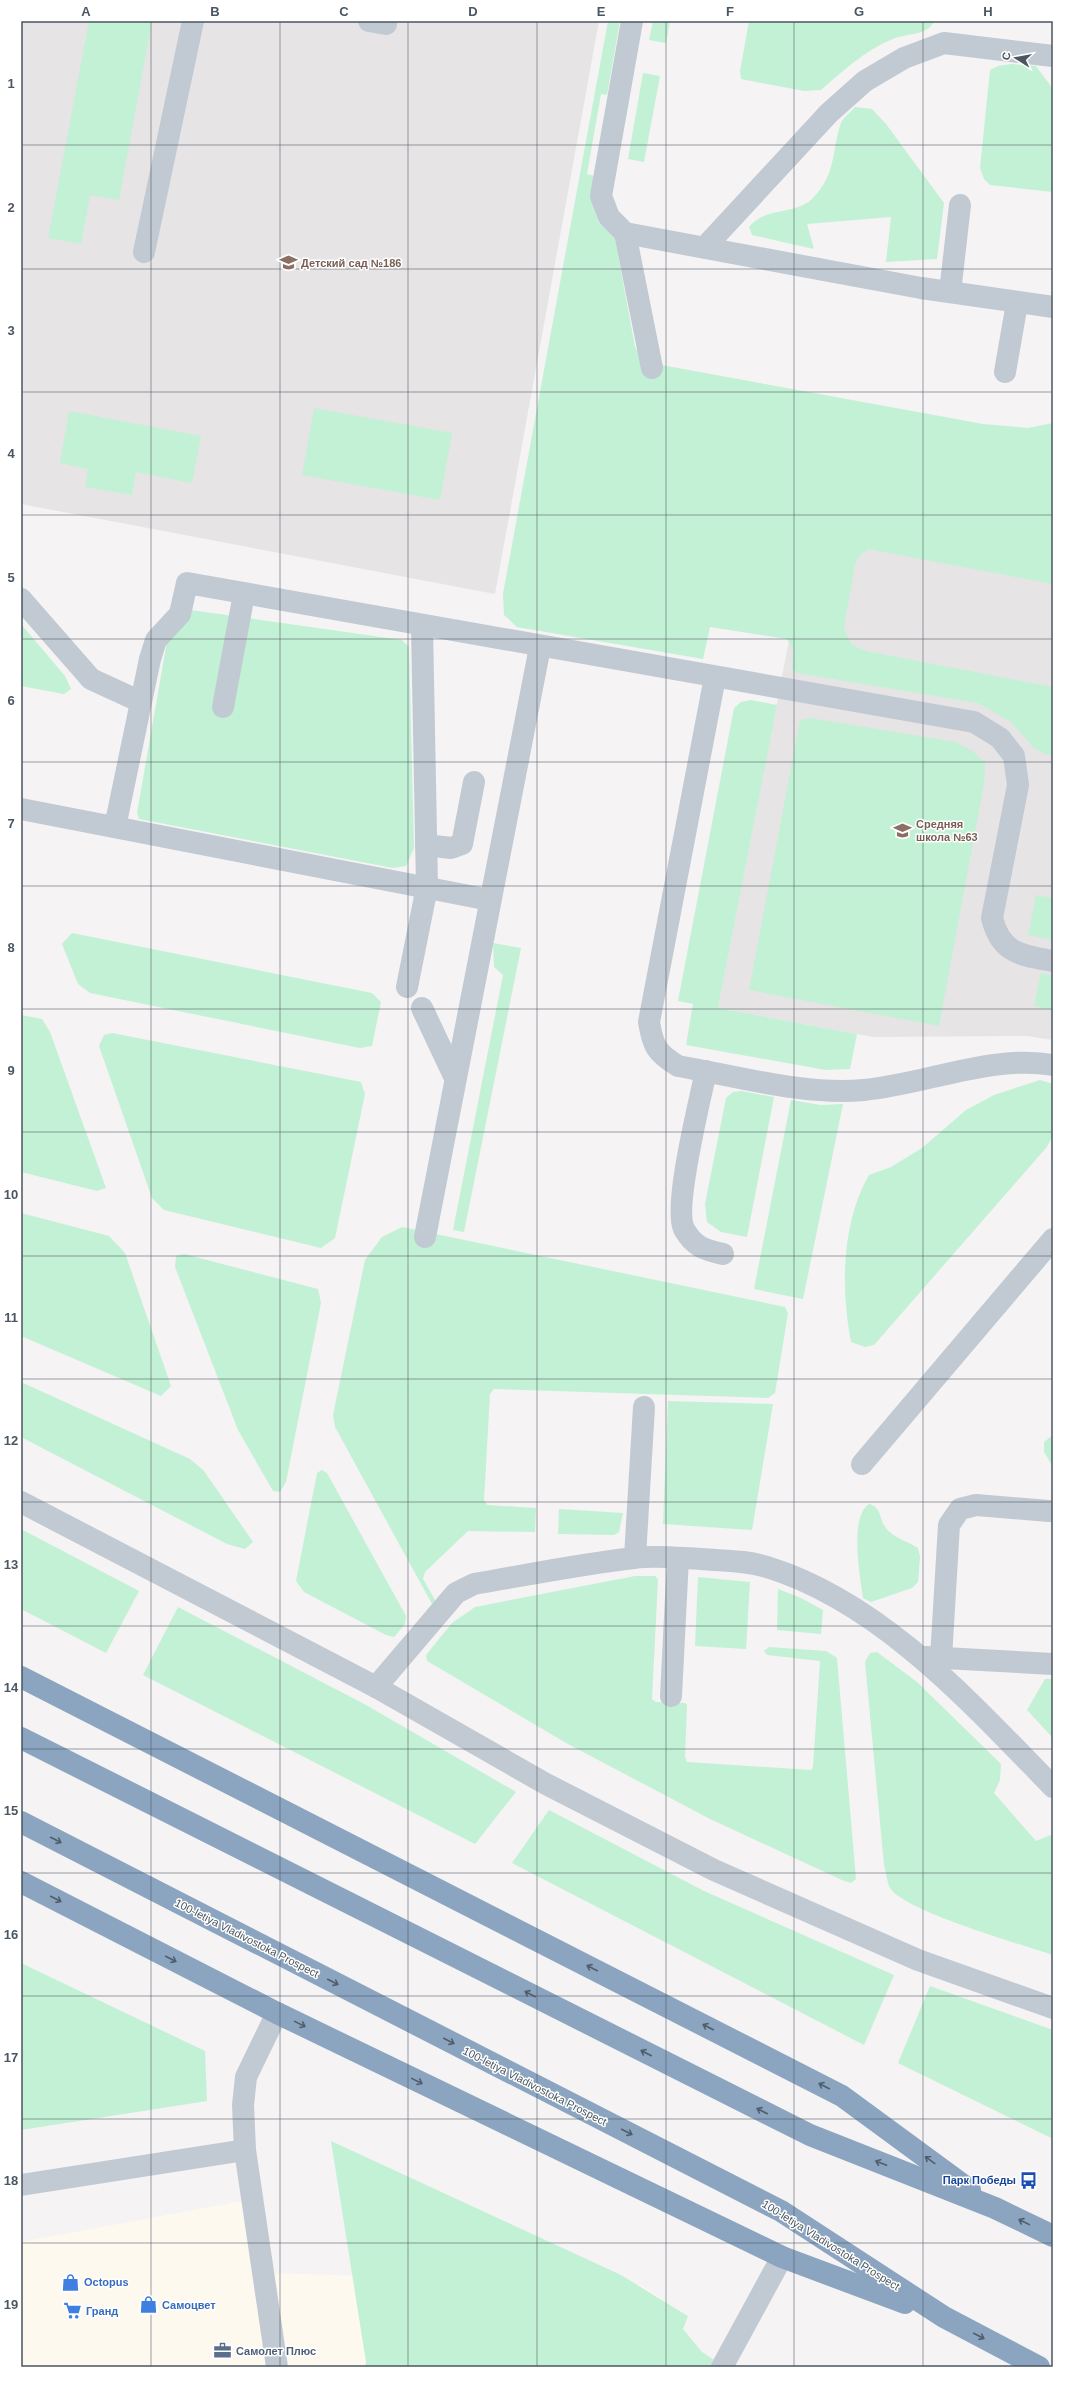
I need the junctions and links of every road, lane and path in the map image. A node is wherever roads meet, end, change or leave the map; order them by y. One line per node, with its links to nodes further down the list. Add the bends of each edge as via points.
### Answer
1 (193, 21): 7 (lane)
2 (632, 21): 5 (lane, via 601,196 609,217)
3 (1053, 56): 6 (lane, via 944,43 904,58 864,81 829,113)
4 (960, 205): 8 (lane)
5 (625, 233): 6 (lane); 11 (lane)
6 (704, 247): 8 (lane)
7 (144, 252)
8 (950, 292): 9 (lane)
9 (1018, 303): 10 (lane); 12 (lane)
10 (1053, 307)
11 (652, 368)
12 (1005, 372)
13 (244, 594): 15 (lane); 18 (lane, via 187,583 180,614 156,640); 19 (lane)
14 (21, 599): 18 (lane, via 91,679)
15 (422, 626): 16 (lane); 23 (lane)
16 (540, 647): 17 (lane); 25 (lane)
17 (715, 677): 26 (lane, via 974,722 1000,738 1014,756 1018,784 992,918 1002,942 1013,952); 30 (lane, via 650,1022 652,1041 661,1056 678,1066)
18 (141, 702): 22 (lane)
19 (223, 707)
20 (474, 782): 23 (lane, via 462,844 451,848)
21 (21, 809): 22 (lane)
22 (115, 827): 24 (lane)
23 (426, 845): 24 (lane)
24 (427, 887): 25 (lane); 27 (lane)
25 (490, 900): 31 (lane)
26 (1053, 961)
27 (407, 988)
28 (422, 1008): 31 (lane)
29 (1053, 1065): 30 (lane, via 1004,1062 920,1082 845,1092 823,1091)
30 (706, 1071): 34 (lane, via 681,1196 684,1228 700,1249)
31 (455, 1078): 32 (lane)
32 (425, 1237)
33 (1053, 1239): 36 (lane)
34 (723, 1254)
35 (644, 1407): 39 (lane)
36 (862, 1464)
37 (21, 1502): 44 (lane)
38 (1049, 1511): 41 (lane, via 976,1505 960,1509 949,1526)
39 (635, 1558): 40 (lane); 44 (lane, via 474,1584 456,1593)
40 (678, 1558): 41 (lane, via 759,1565 806,1581); 45 (lane)
41 (932, 1658): 42 (lane); 47 (lane, via 975,1707)
42 (1053, 1664)
43 (21, 1677): 54 (highway, one-way to 43, via 842,2096)
44 (376, 1687): 50 (lane, via 546,1784 714,1870 918,1960)
45 (671, 1696)
46 (21, 1738): 54 (highway, one-way to 46, via 810,2135)
47 (1053, 1787)
48 (21, 1822): 57 (highway, 100-letiya Vladivostoka Prospect, one-way to 57, via 780,2211)
49 (21, 1882): 51 (highway, one-way to 51)
50 (1053, 2008)
51 (277, 2013): 52 (lane, via 246,2077 243,2105); 56 (highway, one-way to 56)
52 (245, 2150): 53 (lane); 58 (lane)
53 (21, 2185)
54 (996, 2208): 55 (highway, one-way to 54)
55 (1053, 2236)
56 (782, 2258): 57 (highway); 59 (lane)
57 (944, 2318): 60 (highway, 100-letiya Vladivostoka Prospect, one-way to 60)
58 (277, 2367)
59 (722, 2367)
60 (1040, 2367)

